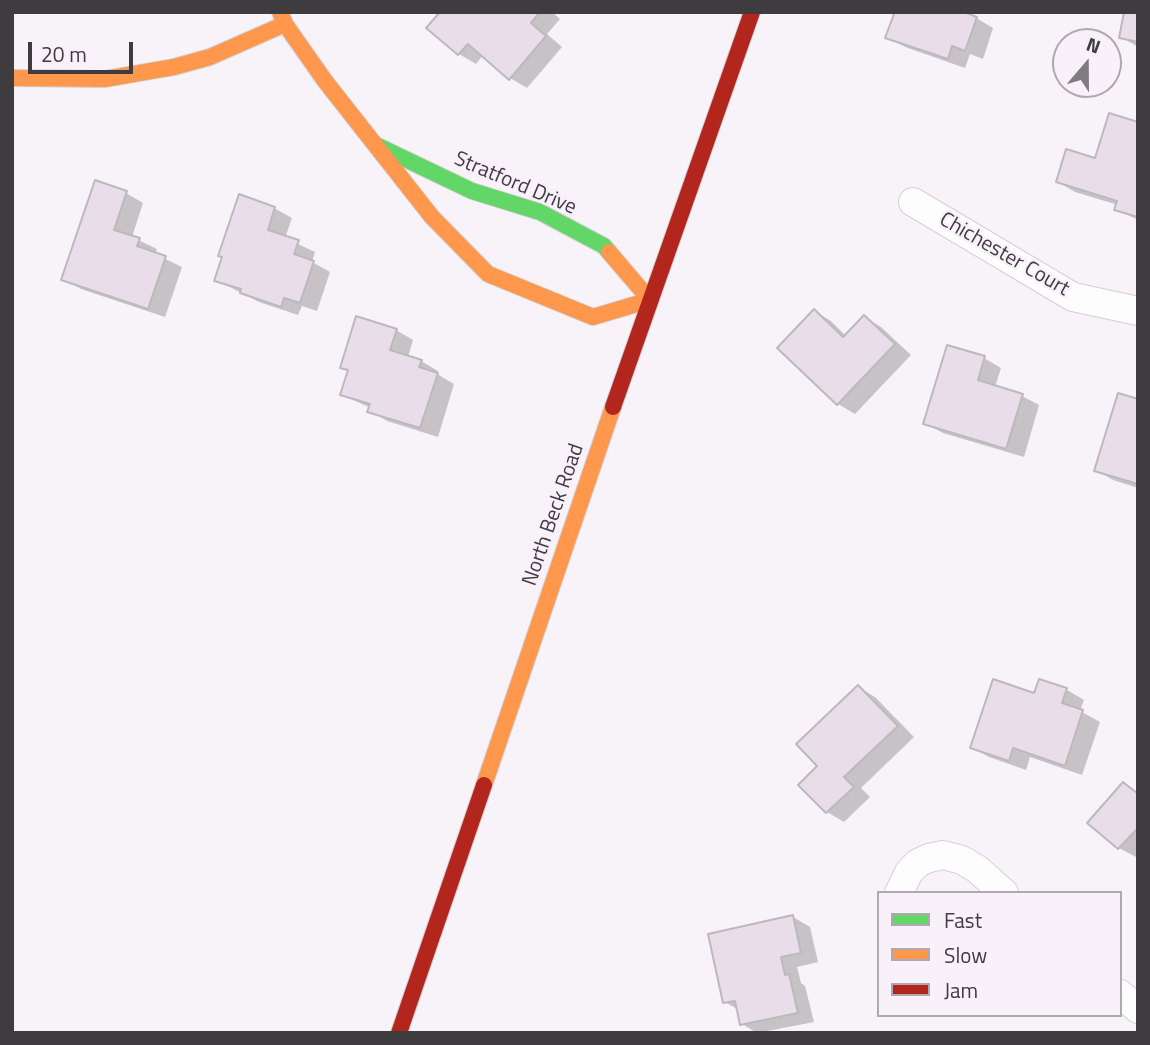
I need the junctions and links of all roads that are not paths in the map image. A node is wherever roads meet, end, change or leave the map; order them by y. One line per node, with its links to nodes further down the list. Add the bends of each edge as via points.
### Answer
1 (752, 12): 6 (street, North Beck Road)
2 (283, 18): 3 (street, via 210,57 174,68 105,79); 4 (street, Stratford Drive, via 325,81)
3 (12, 78)
4 (378, 146): 6 (street, Stratford Drive, via 472,191 540,212 604,246); 6 (street, Stratford Drive, via 432,217 488,274 593,317)
5 (913, 202): 7 (street, Chichester Court, via 1073,297)
6 (650, 300): 12 (street, North Beck Road)
7 (1138, 311)
8 (899, 891): 9 (street, via 918,863 943,855 962,860)
9 (1002, 891)
10 (1122, 996): 11 (street)
11 (1138, 1009)
12 (399, 1033)

